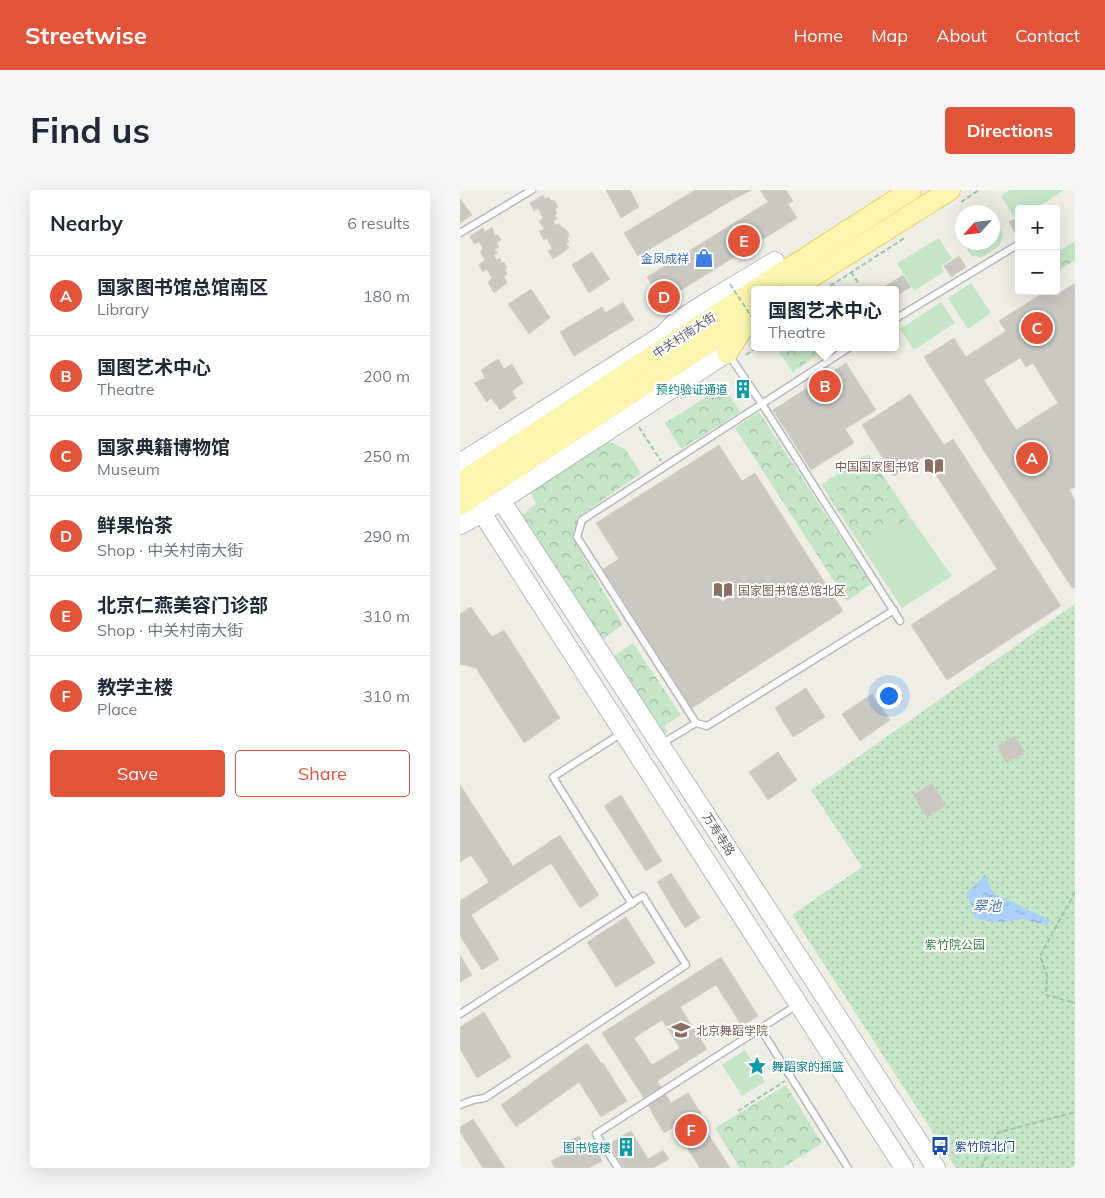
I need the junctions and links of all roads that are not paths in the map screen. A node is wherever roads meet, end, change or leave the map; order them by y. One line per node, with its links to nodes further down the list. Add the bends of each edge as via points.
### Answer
1 (532, 190): 4 (lane)
2 (910, 190): 6 (main road, 中关村南大街)
3 (952, 198): 9 (main road)
4 (460, 233)
5 (1015, 246): 12 (lane)
6 (813, 252): 7 (main road); 8 (main road, 中关村南大街)
7 (775, 261): 14 (street, 中关村南大街, via 715,297)
8 (761, 286)
9 (798, 286)
10 (751, 292): 17 (main road, 中关村南大街)
11 (751, 318): 20 (main road, 中关村南大街)
12 (899, 318)
13 (751, 323): 16 (main road)
14 (664, 334): 17 (main road); 19 (street, 中关村南大街)
15 (844, 351): 18 (lane)
16 (737, 354): 18 (lane); 21 (street, via 632,415)
17 (648, 359): 20 (main road, 中关村南大街)
18 (762, 404): 24 (lane); 26 (lane, via 582,520 578,538)
19 (460, 463)
20 (464, 495): 21 (street); 22 (street)
21 (501, 500): 22 (street); 28 (street, 万寿寺路)
22 (482, 513): 23 (street); 27 (street, 万寿寺路)
23 (460, 525)
24 (894, 610): 25 (lane); 26 (lane, via 707,726)
25 (900, 621)
26 (696, 723): 28 (lane)
27 (623, 733): 29 (lane, via 552,777); 30 (street, 万寿寺路)
28 (661, 744): 37 (street, 万寿寺路)
29 (632, 904): 31 (lane); 33 (lane, via 643,896 686,964 485,1098)
30 (798, 1004): 32 (lane); 36 (street, 万寿寺路)
31 (460, 1014)
32 (760, 1028): 34 (lane, via 596,1134); 35 (lane)
33 (460, 1106)
34 (618, 1168)
35 (848, 1168)
36 (904, 1168)
37 (936, 1168)

